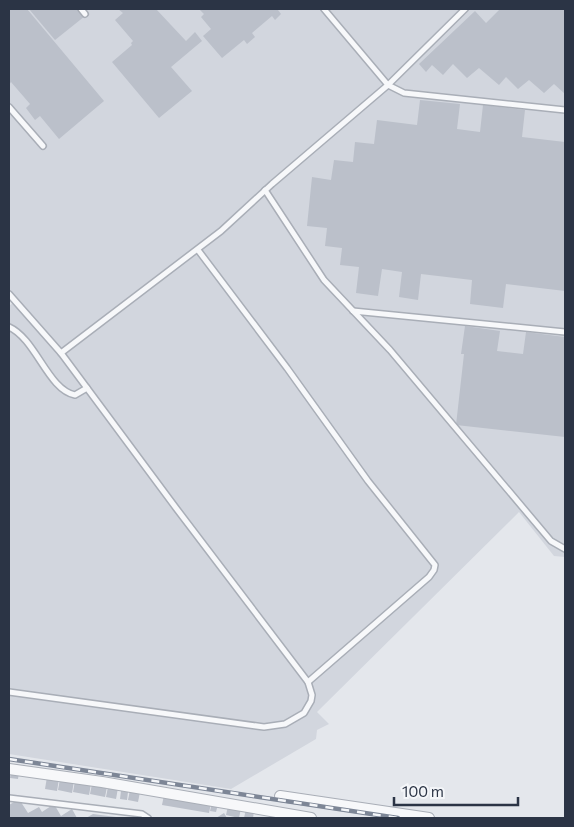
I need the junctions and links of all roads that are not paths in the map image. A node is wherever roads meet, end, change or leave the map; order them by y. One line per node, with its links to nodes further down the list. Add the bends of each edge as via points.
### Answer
1 (81, 9): 4 (lane)
2 (324, 9): 5 (lane)
3 (465, 9): 5 (lane)
4 (85, 14)
5 (388, 85): 7 (lane, via 404,93); 9 (lane)
6 (9, 107): 8 (lane)
7 (565, 110)
8 (43, 146)
9 (265, 190): 10 (lane); 12 (lane, via 324,280)
10 (198, 250): 15 (lane); 18 (lane, via 288,368 368,481 435,565 429,577)
11 (9, 294): 15 (lane)
12 (353, 310): 14 (lane); 17 (lane, via 550,541)
13 (9, 327): 16 (lane, via 17,331 64,390 75,395)
14 (565, 332)
15 (61, 352): 16 (lane)
16 (87, 388): 18 (lane)
17 (565, 549)
18 (308, 682): 19 (lane, via 312,695 304,713 285,724 264,727)
19 (9, 692)
20 (9, 769): 24 (street)
21 (280, 796): 25 (street)
22 (9, 798): 23 (lane, via 142,814)
23 (148, 818)
24 (311, 818)
25 (429, 818)

